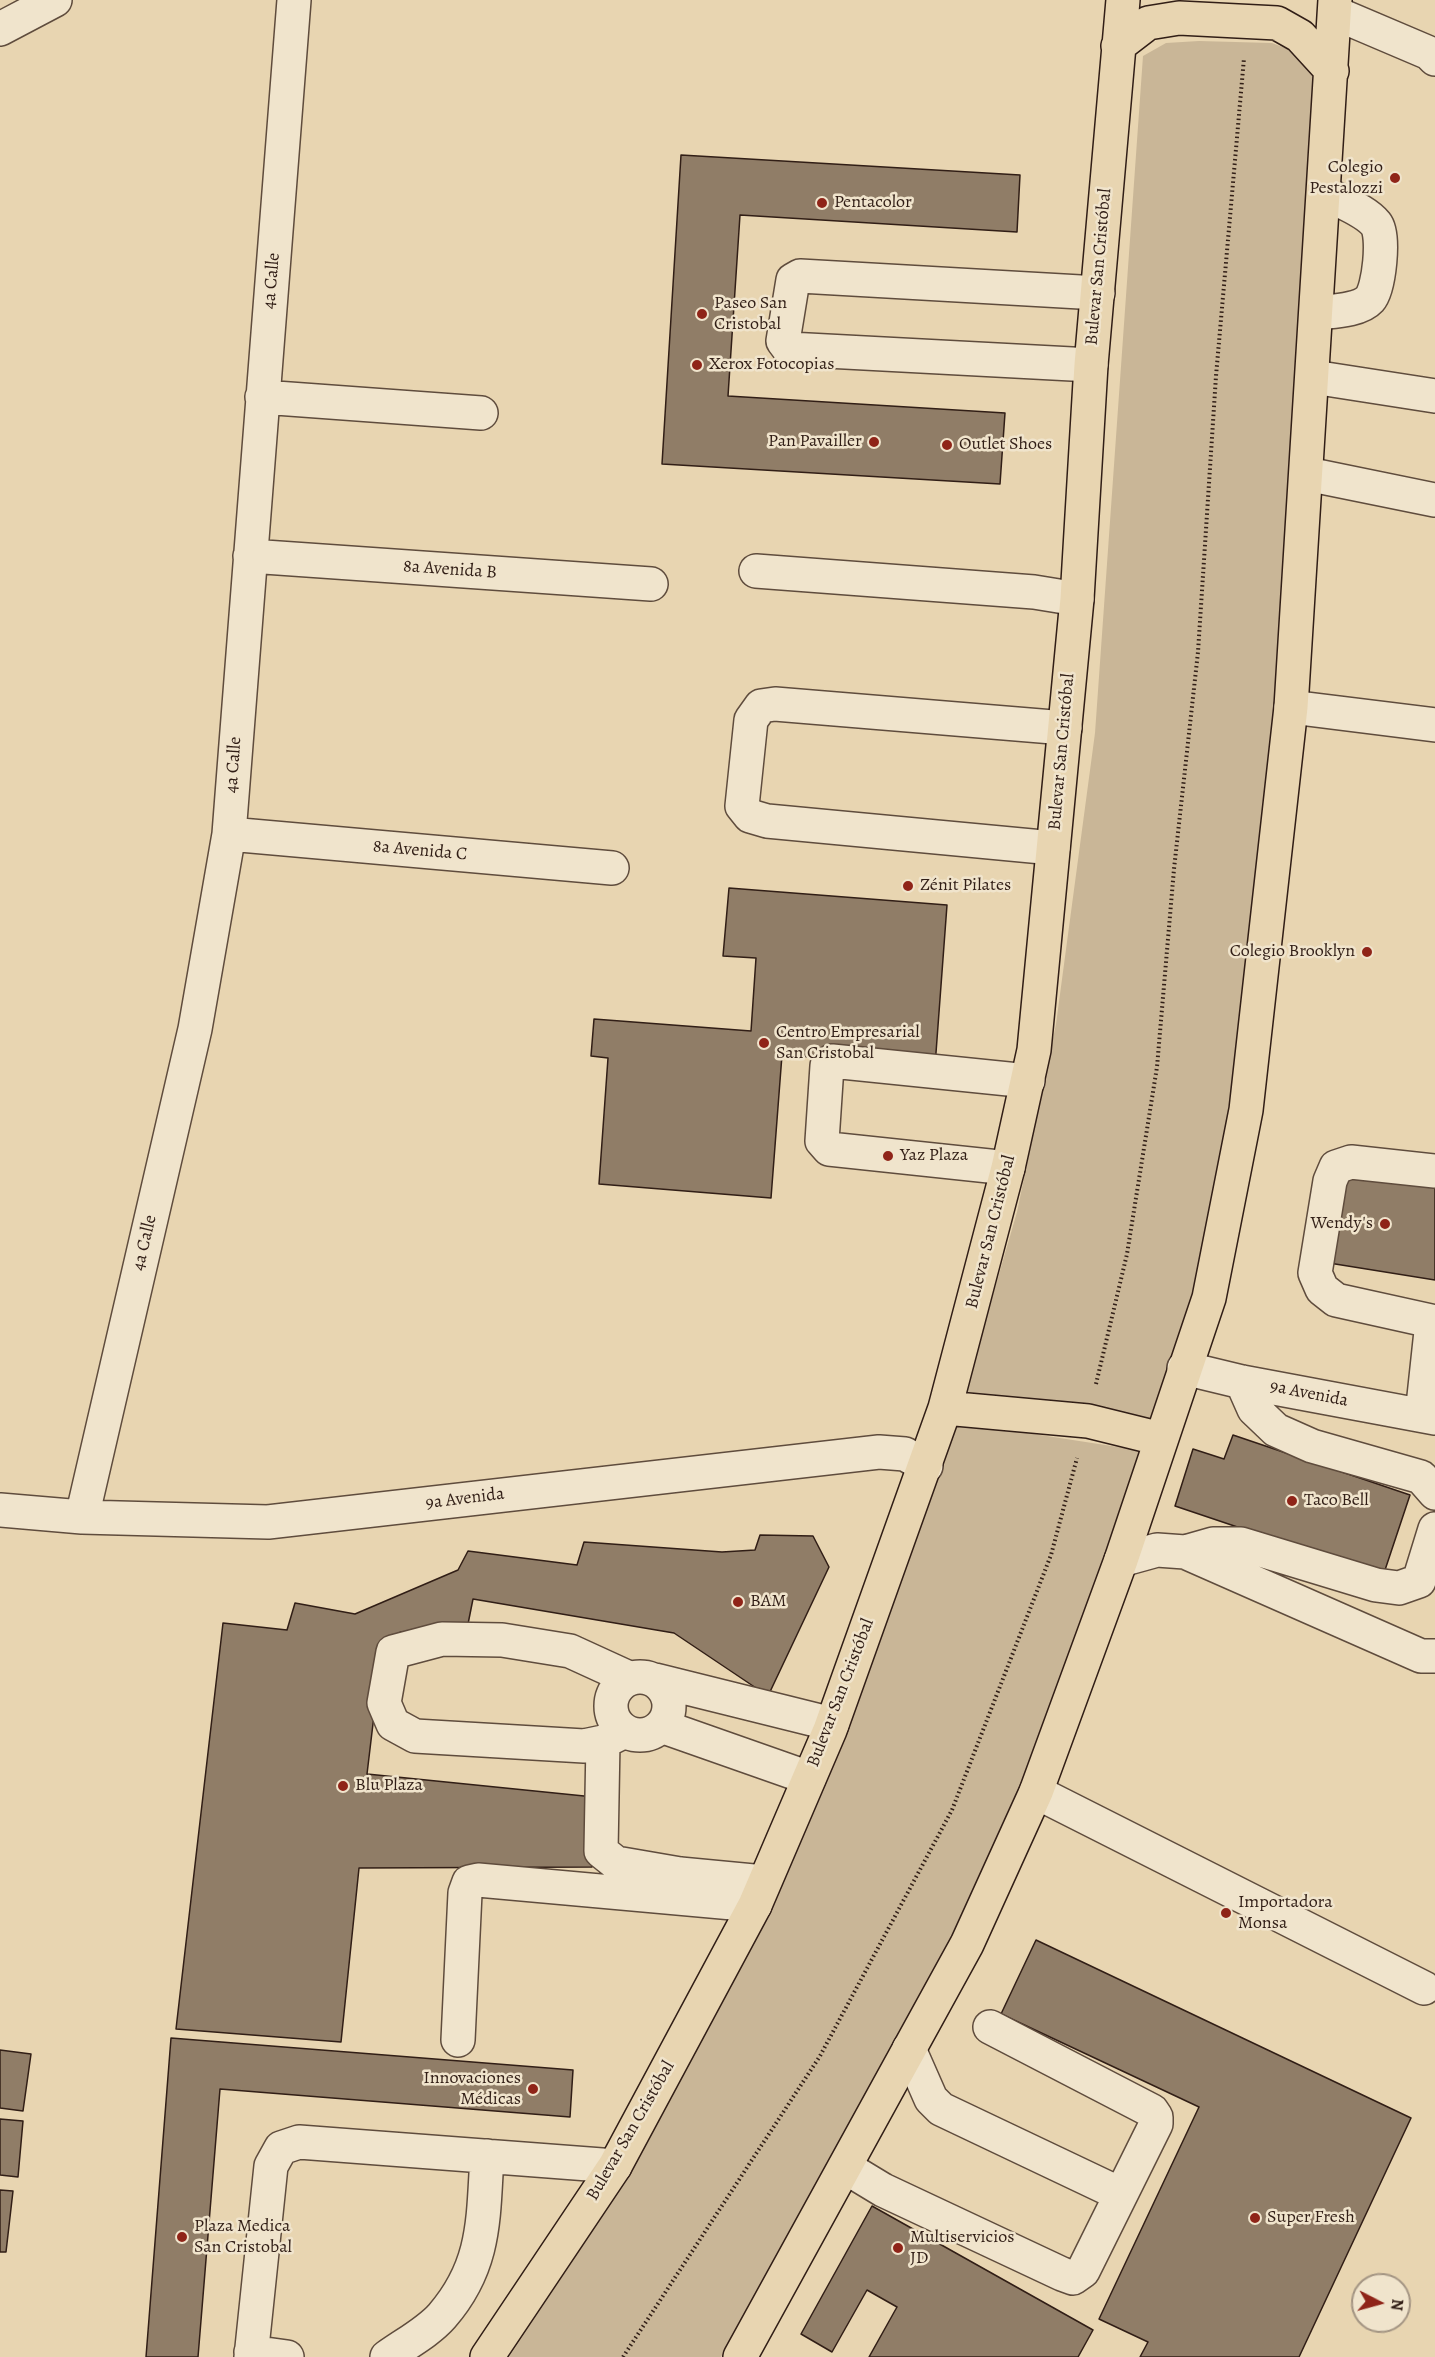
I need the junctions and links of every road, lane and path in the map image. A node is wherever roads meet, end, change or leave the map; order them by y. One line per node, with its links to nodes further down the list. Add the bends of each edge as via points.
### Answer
1 (55, 0): 6 (street)
2 (294, 0): 16 (street, 4a Calle)
3 (1124, 0): 7 (main road, Bulevar San Cristóbal)
4 (1335, 7): 8 (street, via 1429,52); 9 (main road)
5 (1247, 22): 7 (main road, via 1179,18 1148,23); 9 (main road, via 1277,24 1300,36); 38 (path, via 1216,376 1198,652 1157,1067 1128,1254)
6 (0, 29)
7 (1118, 46): 11 (main road, Bulevar San Cristóbal)
8 (1435, 60)
9 (1332, 71): 10 (main road)
10 (1325, 193): 12 (main road); 12 (street, via 1376,224 1382,236 1377,285 1370,300 1355,307)
11 (1098, 293): 13 (main road, Bulevar San Cristóbal); 13 (street, via 800,276 793,280 783,341 789,349)
12 (1317, 313): 14 (main road)
13 (1091, 366): 23 (main road, Bulevar San Cristóbal)
14 (1313, 377): 15 (street); 18 (main road)
15 (1435, 396)
16 (262, 397): 17 (street); 20 (street, 4a Calle)
17 (481, 413)
18 (1307, 474): 19 (street); 24 (main road)
19 (1435, 500)
20 (250, 556): 22 (street, 8a Avenida B); 27 (street, 4a Calle)
21 (756, 571): 23 (street, via 1034,592)
22 (651, 584)
23 (1077, 599): 26 (main road, Bulevar San Cristóbal)
24 (1291, 707): 25 (street); 34 (main road, via 1246,1110 1209,1298)
25 (1435, 725)
26 (1065, 728): 28 (main road, Bulevar San Cristóbal); 28 (street, via 775,704 761,706 751,720 742,806 750,816 767,821)
27 (229, 834): 29 (street, 8a Avenida C); 43 (street, 4a Calle, via 195,1029)
28 (1053, 848): 30 (main road, Bulevar San Cristóbal)
29 (612, 868)
30 (1028, 1081): 31 (main road, Bulevar San Cristóbal); 31 (street, via 832,1062 827,1066 822,1141 829,1149)
31 (1008, 1168): 36 (main road, Bulevar San Cristóbal)
32 (1435, 1172): 33 (street, via 1351,1162 1336,1167 1330,1181 1315,1273 1322,1289 1336,1300)
33 (1434, 1322): 37 (street)
34 (1184, 1368): 35 (street, 9a Avenida); 39 (main road)
35 (1242, 1382): 37 (street, 9a Avenida); 41 (street, via 1254,1409 1276,1430 1312,1446 1421,1477)
36 (945, 1408): 38 (main road); 40 (main road, Bulevar San Cristóbal)
37 (1429, 1417)
38 (1088, 1421): 39 (main road); 67 (path, via 1051,1555 952,1810 820,2056)
39 (1161, 1439): 46 (main road)
40 (926, 1466): 43 (street, 9a Avenida, via 905,1454 879,1452 268,1522); 49 (main road, Bulevar San Cristóbal)
41 (1435, 1493)
42 (0, 1510): 43 (street, 9a Avenida)
43 (82, 1517)
44 (1435, 1529): 45 (street, via 1419,1581 1399,1588 1376,1586 1241,1544 1213,1544)
45 (1185, 1552): 46 (street, via 1156,1550); 47 (street, via 1422,1656)
46 (1121, 1560): 53 (main road)
47 (1435, 1656)
48 (642, 1679): 49 (street); 50 (street, via 664,1689 669,1701 668,1714); 51 (street, via 618,1685 612,1696); 51 (street, via 570,1651 502,1640 442,1639 393,1652 384,1703 393,1724 415,1736 584,1746)
49 (832, 1724): 52 (main road, Bulevar San Cristóbal)
50 (661, 1726): 51 (street, via 650,1733); 52 (street)
51 (614, 1737): 54 (street, via 601,1851 607,1858)
52 (809, 1778): 54 (main road, Bulevar San Cristóbal)
53 (1036, 1792): 55 (street); 58 (main road, via 967,1944)
54 (759, 1894): 57 (street, via 469,1882 465,1893); 60 (main road, Bulevar San Cristóbal)
55 (1424, 1988)
56 (990, 2027): 62 (street, via 1152,2111 1156,2124)
57 (458, 2040)
58 (909, 2049): 61 (main road); 62 (street, via 931,2100 941,2109)
59 (487, 2156): 60 (street); 63 (street, via 299,2142 281,2148 271,2166); 65 (street, via 481,2242 470,2278 441,2317)
60 (615, 2166): 66 (main road, Bulevar San Cristóbal)
61 (845, 2167): 62 (street, via 883,2190 1073,2278 1083,2271); 68 (main road)
62 (1120, 2194)
63 (251, 2354): 64 (street)
64 (287, 2357)
65 (387, 2357)
66 (487, 2357)
67 (623, 2357)
68 (740, 2357)

